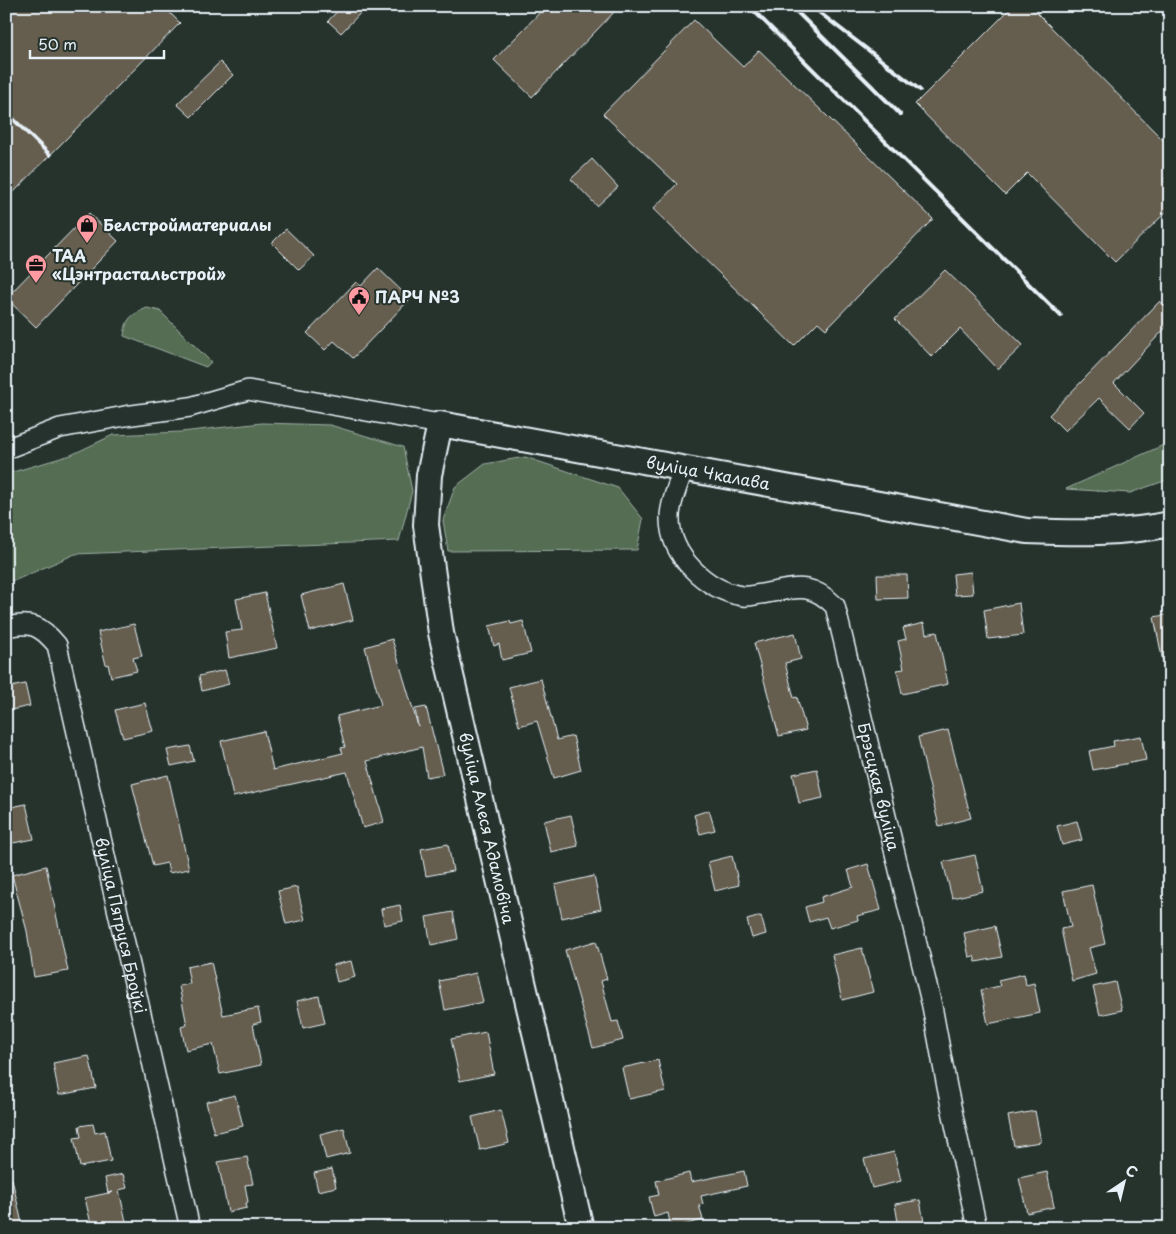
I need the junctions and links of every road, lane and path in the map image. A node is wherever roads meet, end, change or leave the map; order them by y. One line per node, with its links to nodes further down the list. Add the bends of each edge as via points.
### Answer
1 (440, 424): 2 (street, вуліца Чкалава, via 248,390 190,407 60,428); 3 (street, вуліца Чкалава); 7 (street, вуліца Алеся Адамовіча, via 429,476 426,526 441,633)
2 (6, 449)
3 (684, 469): 4 (street, вуліца Чкалава, via 1027,531 1107,532); 8 (street, Брэсцкая вуліца, via 670,516 672,535 699,577 719,589 743,596 804,588 822,594 835,606 932,1006)
4 (1170, 524)
5 (6, 627): 6 (street, вуліца Пятруся Броўкі, via 18,624 42,628 57,645)
6 (190, 1228)
7 (581, 1228)
8 (977, 1228)

